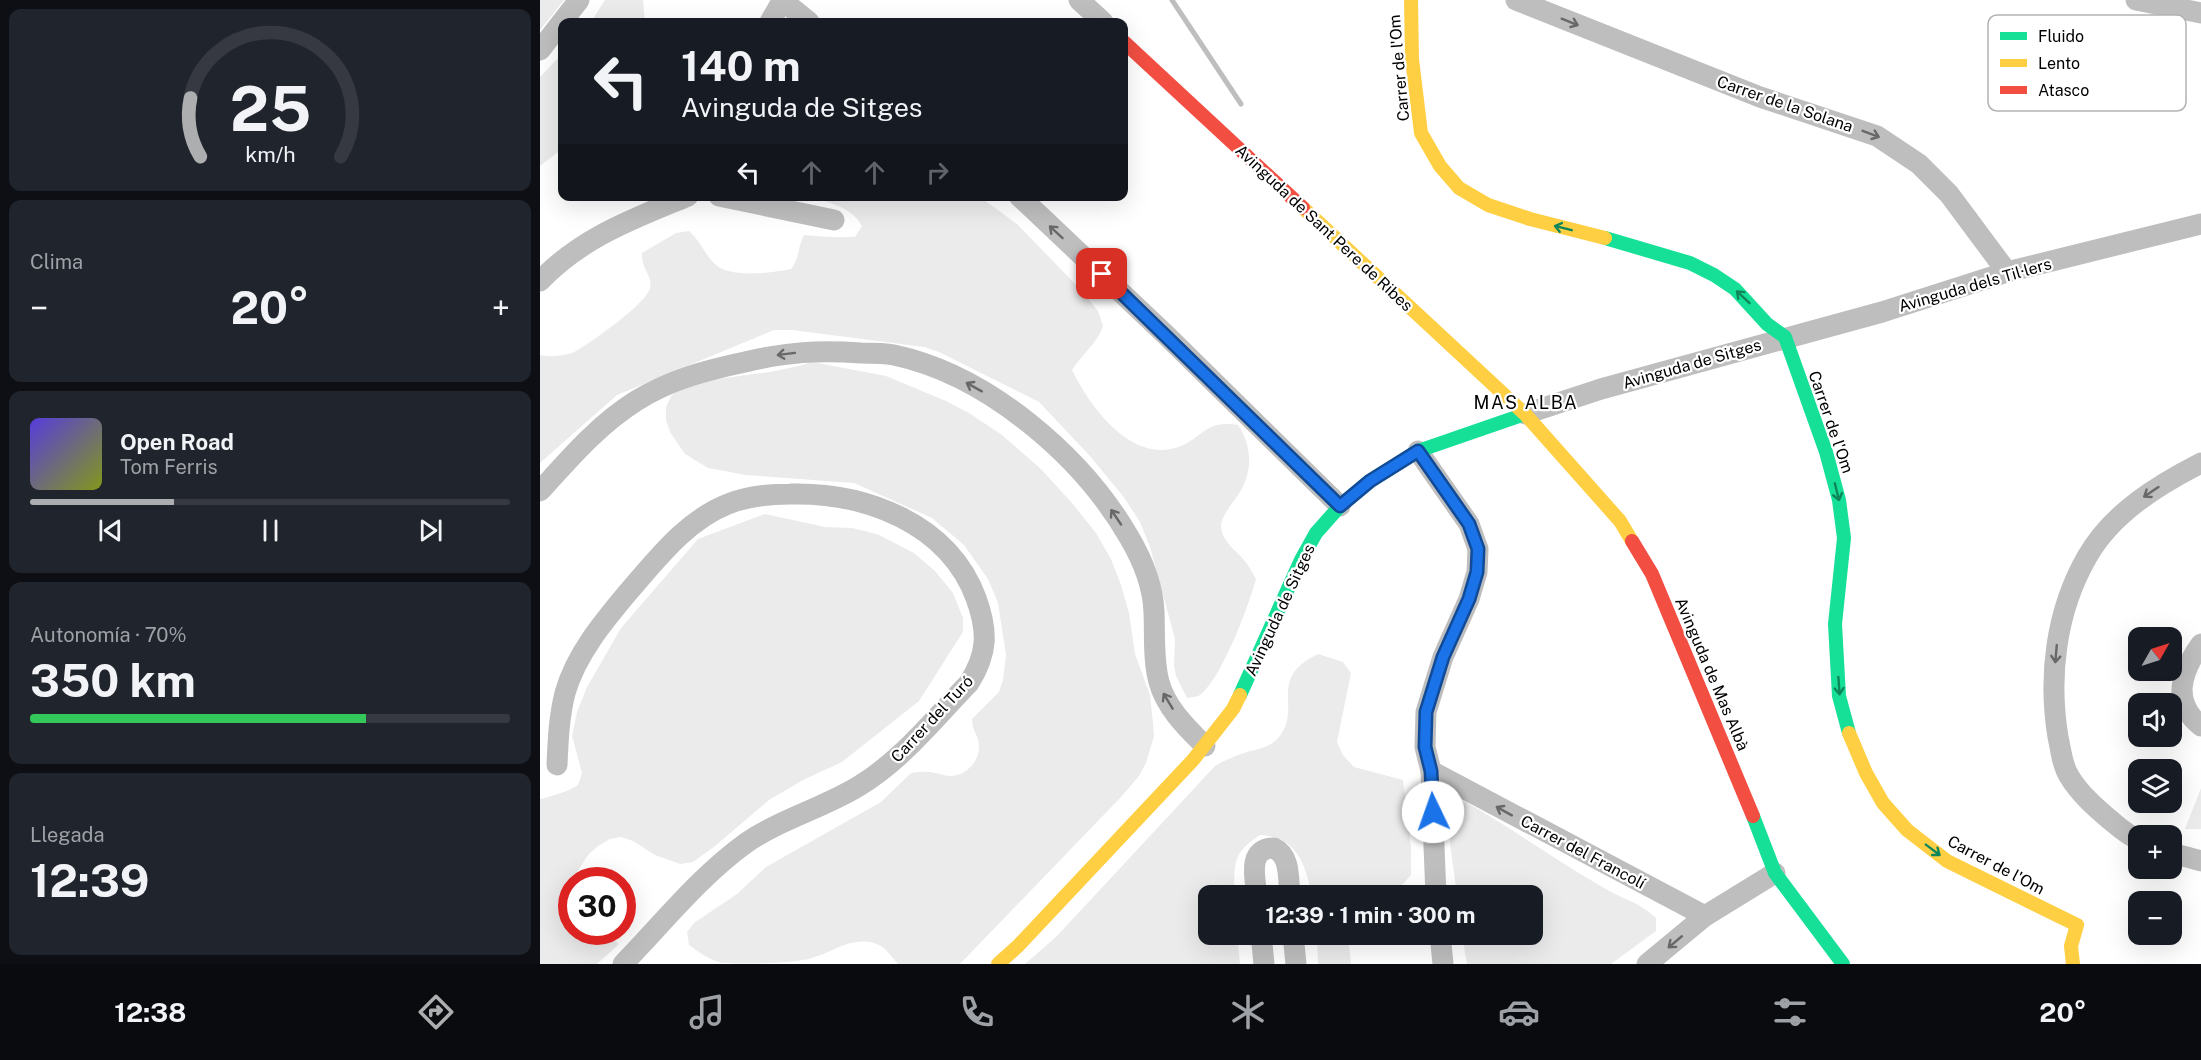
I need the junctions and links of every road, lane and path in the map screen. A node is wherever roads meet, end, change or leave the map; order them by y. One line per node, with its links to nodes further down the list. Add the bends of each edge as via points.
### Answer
1 (579, 0): 8 (street)
2 (782, 0): 9 (street); 10 (street)
3 (1079, 0): 11 (street)
4 (1410, 0): 22 (street, Carrer de l'Om, one-way to 4, via 1735,289 1690,263 1530,219 1488,205 1459,188 1440,166 1421,133)
5 (1516, 0): 20 (street, Carrer de la Solana, one-way to 20, via 1760,97 1877,136 1919,164 1949,194)
6 (2136, 0): 7 (street)
7 (2201, 13)
8 (565, 18)
9 (772, 18)
10 (804, 18)
11 (1099, 18)
12 (558, 27): 14 (street)
13 (1128, 46): 23 (street, Avinguda de Sant Pere de Ribes)
14 (540, 50)
15 (676, 201): 21 (street, via 620,224 579,247)
16 (743, 201): 18 (street)
17 (1023, 201): 27 (street, one-way to 17)
18 (834, 220)
19 (2201, 224): 20 (street, Avinguda dels Til·lers)
20 (2007, 272): 22 (street, Avinguda dels Til·lers)
21 (540, 281)
22 (1785, 338): 23 (street, Avinguda de Sitges); 51 (street, Carrer de l'Om, one-way to 51, via 1839,500 1844,538 1835,624 1839,696 1850,738 1866,773 1883,802 1907,830 1947,861 2077,925 2071,946)
23 (1525, 414): 24 (street, Avinguda de Sitges); 36 (street, Avinguda de Mas Albà, via 1620,520 1652,574)
24 (1418, 451): 27 (street, Avinguda de Sitges, via 1370,481); 32 (street, via 1469,524 1478,549 1477,572 1469,599 1443,657 1426,712 1425,747)
25 (2201, 462): 33 (street, one-way to 33, via 2135,503 2098,541 2067,599 2056,648 2056,723 2064,765 2094,807)
26 (540, 490): 30 (street, one-way to 26, via 1166,700 1158,681 1149,584 1129,537 1101,495 1060,450 1024,420 941,369 892,354 821,351 782,354 697,373 637,400 611,418)
27 (1340, 506): 30 (street, Avinguda de Sitges, via 1316,533 1254,670 1233,709)
28 (2201, 644): 29 (street, via 2184,676 2182,695 2186,710)
29 (2201, 726)
30 (1205, 746): 45 (street, Avinguda de Sitges)
31 (556, 765): 44 (street, Carrer del Turó, via 565,693 576,664 602,623 663,552 697,520 728,504 762,495 804,494 842,497 892,512 936,541 970,582 985,636 978,669 969,683 885,768 858,787 746,843 699,882)
32 (1431, 771): 39 (street); 40 (street, Carrer del Francolí, one-way to 32)
33 (2128, 834)
34 (2182, 856): 35 (street)
35 (2201, 861)
36 (1775, 873): 40 (street); 50 (street, Avinguda de Mas Albà)
37 (1256, 885): 38 (street, via 1255,858 1263,850 1274,848 1286,859)
38 (1289, 885)
39 (1436, 885)
40 (1705, 916): 49 (street, one-way to 49)
41 (1262, 945): 46 (street)
42 (1294, 945): 47 (street)
43 (1441, 945): 48 (street)
44 (623, 964)
45 (998, 964)
46 (1264, 964)
47 (1296, 964)
48 (1443, 964)
49 (1647, 964)
50 (1842, 964)
51 (2073, 964)

